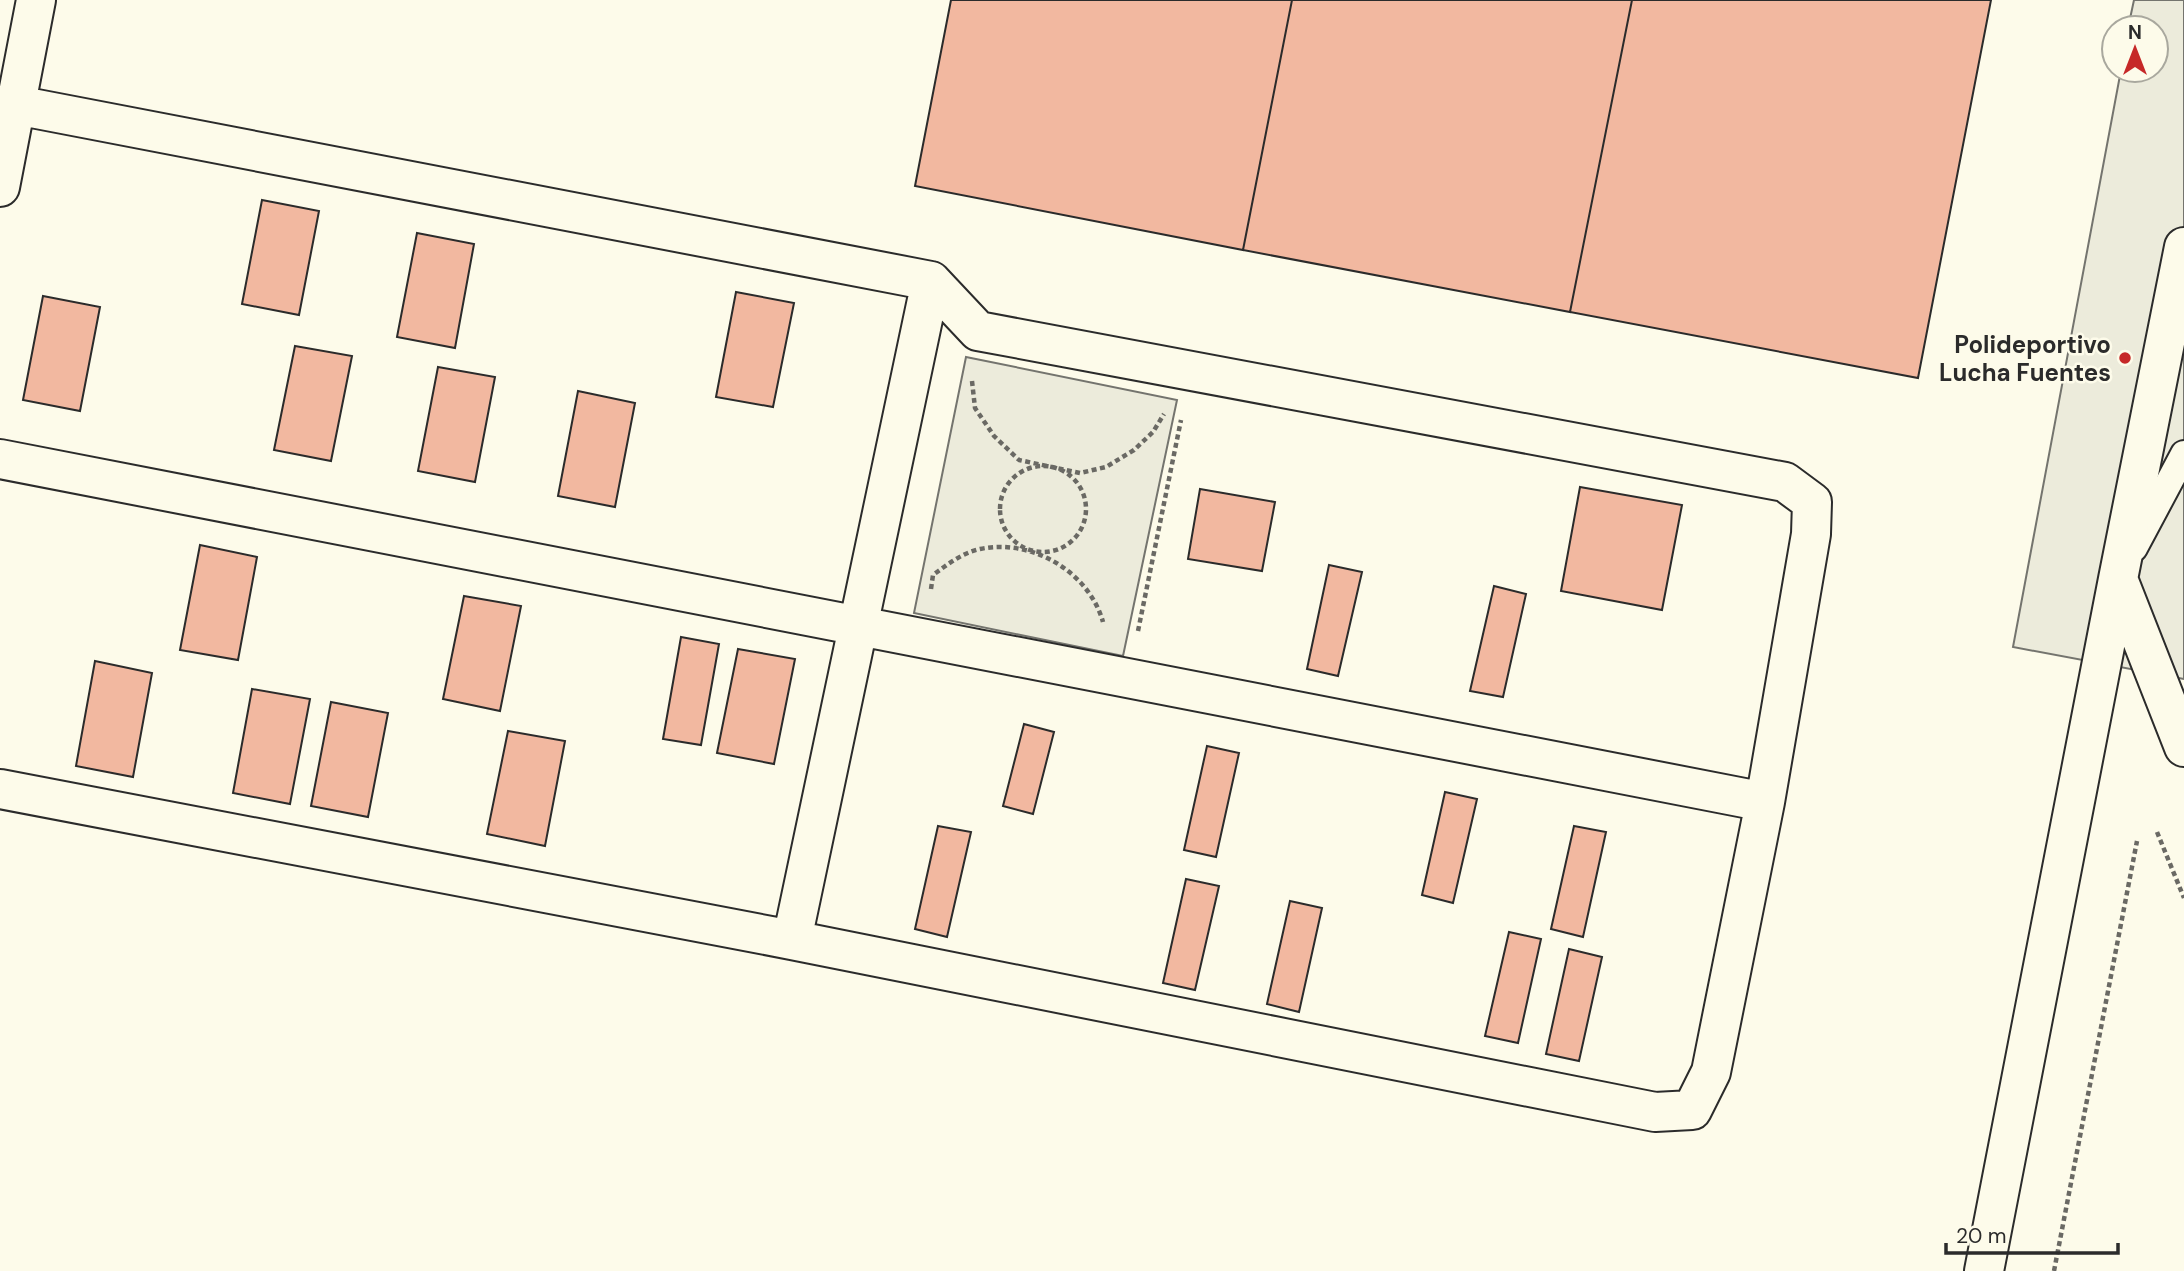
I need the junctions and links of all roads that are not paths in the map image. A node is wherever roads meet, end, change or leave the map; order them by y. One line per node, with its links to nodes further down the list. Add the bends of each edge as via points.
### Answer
1 (36, 0): 2 (street)
2 (16, 105): 3 (street); 5 (street)
3 (0, 187)
4 (2184, 247): 8 (street)
5 (931, 281): 9 (street); 12 (street, via 978,331 1786,482 1812,502 1811,534)
6 (2184, 454): 8 (lane)
7 (0, 459): 9 (street)
8 (2118, 579): 10 (street); 14 (street)
9 (859, 626): 12 (street); 13 (street)
10 (2184, 747)
11 (0, 789): 13 (street)
12 (1765, 802): 13 (street, via 1711,1072 1692,1110 1654,1112)
13 (792, 940)
14 (1984, 1271)

